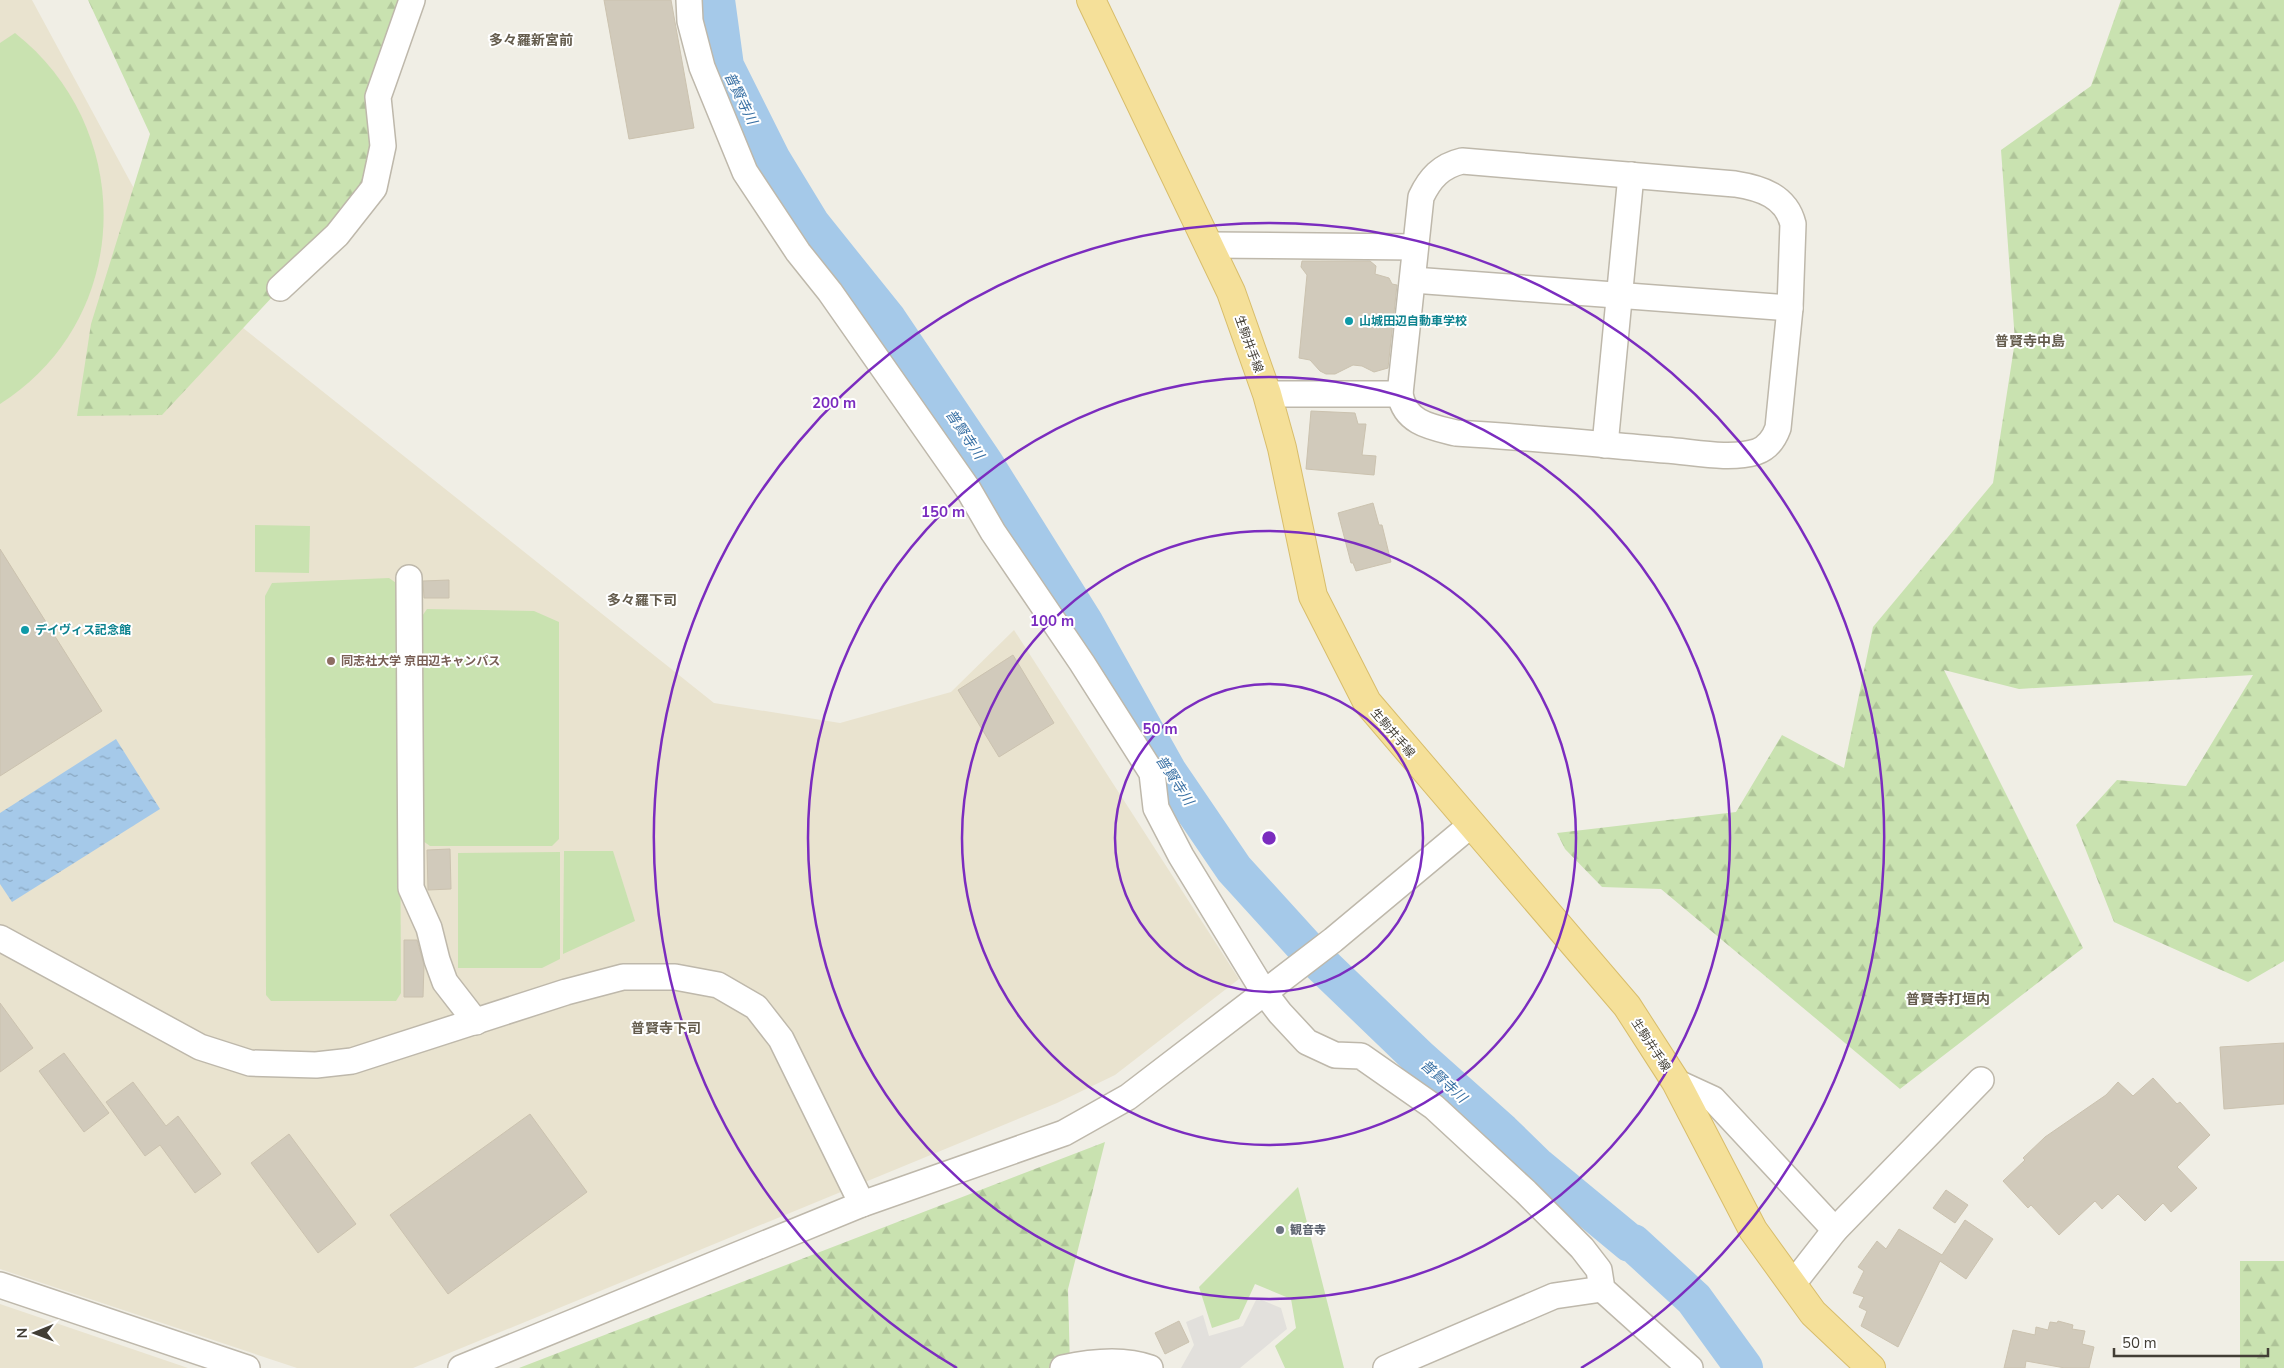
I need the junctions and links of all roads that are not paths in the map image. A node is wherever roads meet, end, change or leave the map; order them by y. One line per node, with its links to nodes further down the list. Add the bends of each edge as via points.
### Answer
1 (412, 0): 8 (street, via 378,96 382,146 374,188 337,234)
2 (689, 0): 17 (street, via 690,21 702,67 745,172 798,252 830,292 968,489 1082,663 1152,773 1156,808 1176,848)
3 (1091, 0): 5 (main road, 生駒井手線)
4 (1631, 175): 6 (street, via 1475,161 1454,163 1435,174 1424,189); 9 (street); 10 (street, via 1745,186 1767,192 1783,204 1790,212 1793,224)
5 (1210, 245): 6 (street); 11 (main road, 生駒井手線)
6 (1415, 247): 7 (street)
7 (1413, 280): 9 (street); 12 (street)
8 (280, 288)
9 (1618, 295): 10 (street); 13 (street)
10 (1790, 308): 13 (street, via 1778,428 1764,449 1744,454 1721,454)
11 (1267, 394): 12 (street); 15 (main road, 生駒井手線, via 1282,448 1313,596 1367,702)
12 (1400, 394): 13 (street, via 1407,413 1414,419 1444,430)
13 (1605, 445)
14 (409, 578): 18 (street, via 411,888 429,928 444,982)
15 (1472, 824): 17 (street); 20 (main road, 生駒井手線, via 1627,1006)
16 (0, 938): 18 (street, via 200,1047 250,1063 316,1066 352,1061)
17 (1270, 988): 21 (street, via 1128,1098 1064,1133); 25 (street, via 1280,1013 1307,1042 1335,1055 1361,1056 1434,1107 1582,1248 1599,1270)
18 (476, 1022): 21 (street, via 622,977 675,977 718,985 756,1007 780,1038)
19 (1981, 1080): 22 (street)
20 (1676, 1082): 22 (street, via 1713,1098); 24 (main road, 生駒井手線, via 1753,1230)
21 (862, 1204): 27 (street)
22 (1835, 1230): 24 (street)
23 (0, 1285): 26 (street)
24 (1792, 1285): 32 (main road, 生駒井手線, via 1813,1314)
25 (1602, 1289): 30 (street, via 1554,1296); 31 (street)
26 (247, 1368)
27 (461, 1368)
28 (1063, 1368): 29 (street, via 1088,1363 1138,1364)
29 (1150, 1368)
30 (1386, 1368)
31 (1690, 1368)
32 (1871, 1368)

